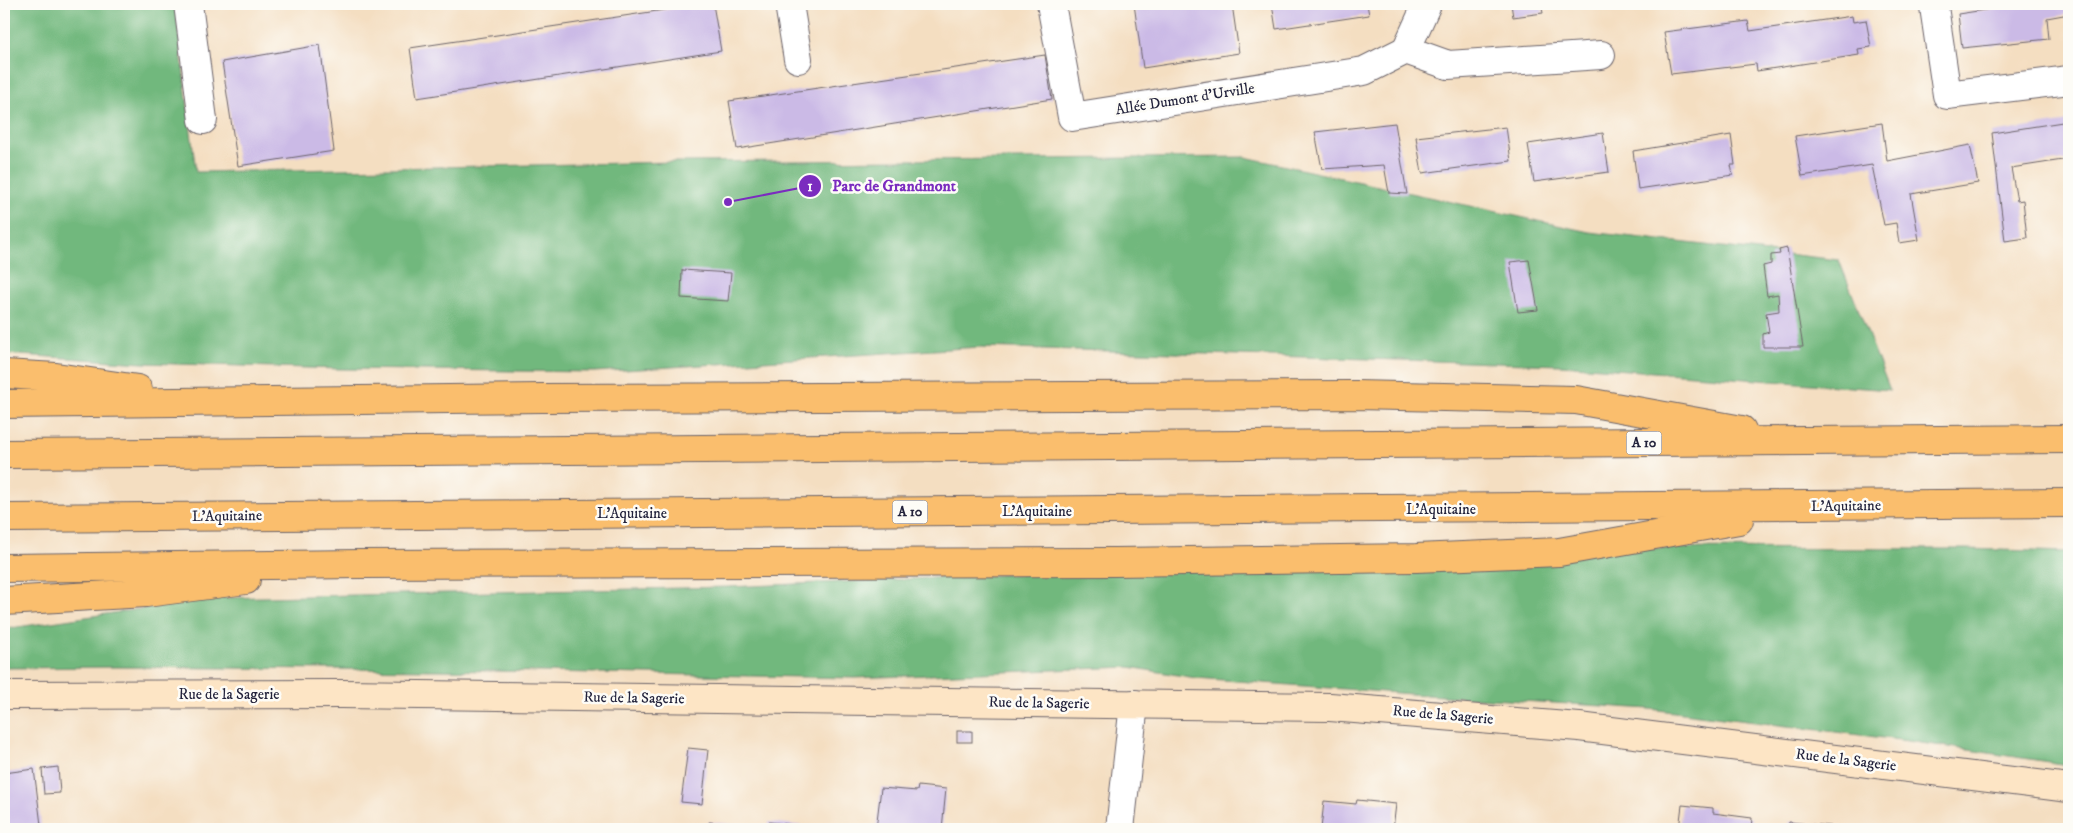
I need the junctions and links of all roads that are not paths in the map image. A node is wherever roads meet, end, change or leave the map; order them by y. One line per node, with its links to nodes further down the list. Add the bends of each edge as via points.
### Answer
1 (188, 4): 10 (street)
2 (789, 4): 8 (street)
3 (1051, 4): 6 (street, Allée Dumont d'Urville, via 1072,117 1364,72)
4 (1427, 4): 6 (street)
5 (1936, 4): 9 (street, via 1947,95)
6 (1406, 50): 7 (street, via 1448,65)
7 (1602, 55)
8 (798, 59)
9 (2069, 80)
10 (204, 120)
11 (4, 374): 12 (highway, via 56,377)
12 (232, 402): 13 (highway); 15 (highway, via 1198,394 1576,400)
13 (4, 404)
14 (2069, 439): 15 (highway, A 10)
15 (1810, 442): 16 (highway, A 10)
16 (4, 454)
17 (2069, 504): 18 (highway, L'Aquitaine / A 10)
18 (1817, 506): 19 (highway, L'Aquitaine / A 10); 20 (highway, via 1559,552 1426,558)
19 (4, 518)
20 (361, 564): 21 (highway); 22 (highway, via 146,594)
21 (4, 568)
22 (4, 602)
23 (4, 695): 24 (street, Rue de la Sagerie, via 342,694)
24 (1134, 704): 25 (street, Rue de la Sagerie, via 1330,707 1472,718 1589,729); 26 (street)
25 (2069, 788)
26 (1120, 829)

